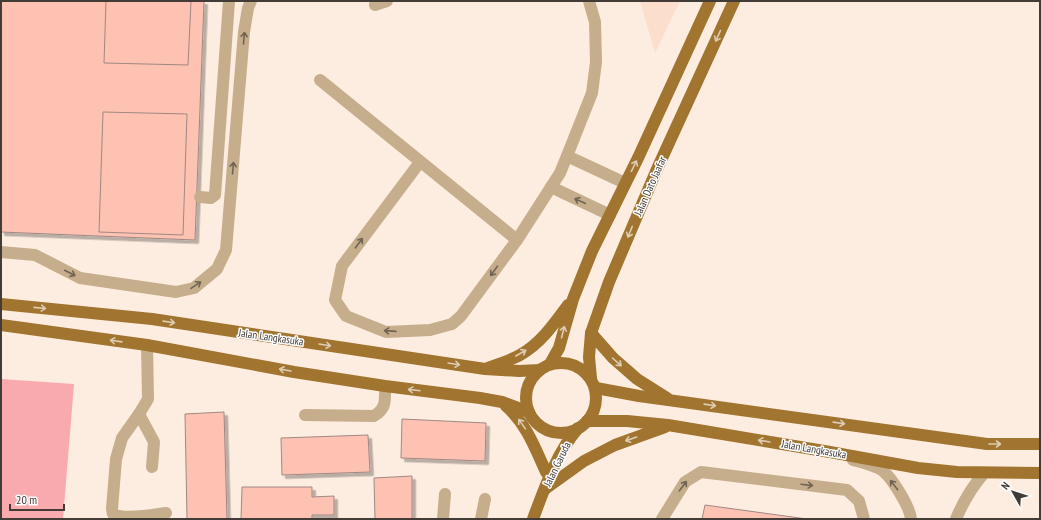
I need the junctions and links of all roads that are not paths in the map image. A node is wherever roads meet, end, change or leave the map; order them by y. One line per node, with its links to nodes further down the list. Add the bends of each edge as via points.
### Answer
1 (229, 1): 11 (street, via 215,195)
2 (251, 1): 14 (street, one-way to 2, via 35,255 80,278 176,292 194,288 217,269 226,250 244,32)
3 (589, 1): 7 (street, via 595,22 596,62 592,92)
4 (710, 1): 9 (main road, Jalan Dato Jaafar, one-way to 4)
5 (734, 1): 18 (main road, Jalan Dato Jaafar, one-way to 18, via 635,220)
6 (320, 80): 8 (street)
7 (567, 156): 9 (street); 10 (street)
8 (420, 162): 13 (street); 13 (street, one-way to 8, via 461,316 452,324 430,330 386,332 346,316 334,300 342,266)
9 (625, 183): 12 (main road, Jalan Dato Jaafar)
10 (551, 187): 12 (street, one-way to 10); 13 (street)
11 (200, 198)
12 (610, 215): 15 (main road, Jalan Dato Jaafar)
13 (517, 240)
14 (1, 252)
15 (573, 298): 20 (main road, Jalan Dato Jaafar, one-way to 15, via 559,348); 21 (main road, one-way to 15, via 519,355 536,344)
16 (1, 304): 21 (main road, Jalan Langkasuka, one-way to 21, via 152,320)
17 (1, 325): 19 (main road, one-way to 17)
18 (591, 333): 22 (main road, Jalan Dato Jaafar); 24 (main road, one-way to 24, via 636,379)
19 (147, 345): 23 (main road, one-way to 19); 26 (street, via 148,399)
20 (545, 367): 21 (main road, Jalan Langkasuka, via 519,371); 22 (main road, via 561,362 573,364 583,369); 28 (main road, via 532,378 527,389 526,401)
21 (485, 369)
22 (593, 383): 24 (main road); 29 (main road, via 597,400 594,412)
23 (385, 386): 25 (main road, one-way to 23); 27 (street, via 384,406 380,413 374,416)
24 (671, 400): 31 (main road, one-way to 31, via 987,444)
25 (502, 402): 28 (main road); 34 (main road, one-way to 25, via 528,432 515,413)
26 (139, 414): 33 (street, via 154,442); 41 (street, via 122,438 116,459 113,514 145,516)
27 (305, 415)
28 (532, 417): 29 (main road, via 545,429 555,433 567,432); 34 (main road, Jalan Garuda, via 545,454)
29 (583, 425): 30 (main road, Jalan Langkasuka, via 627,421); 37 (main road, Jalan Garuda, via 569,439 560,454)
30 (668, 425): 32 (main road, Jalan Langkasuka, one-way to 30); 37 (main road, one-way to 37, via 615,445 584,461)
31 (1040, 444)
32 (830, 452): 35 (main road, Jalan Langkasuka, via 918,468); 47 (street, one-way to 32, via 901,494 882,470)
33 (152, 467)
34 (546, 472): 40 (main road, Jalan Garuda)
35 (984, 473): 36 (main road, Jalan Langkasuka); 48 (street, via 962,505)
36 (1040, 473)
37 (545, 489): 40 (main road, Jalan Garuda)
38 (445, 494): 42 (street)
39 (486, 500): 43 (street)
40 (540, 501): 44 (main road, Jalan Garuda)
41 (166, 513)
42 (443, 519)
43 (481, 519)
44 (533, 519)
45 (662, 519): 46 (street, one-way to 46, via 685,482 701,472 847,490 859,501)
46 (864, 519)
47 (911, 519)
48 (956, 519)

